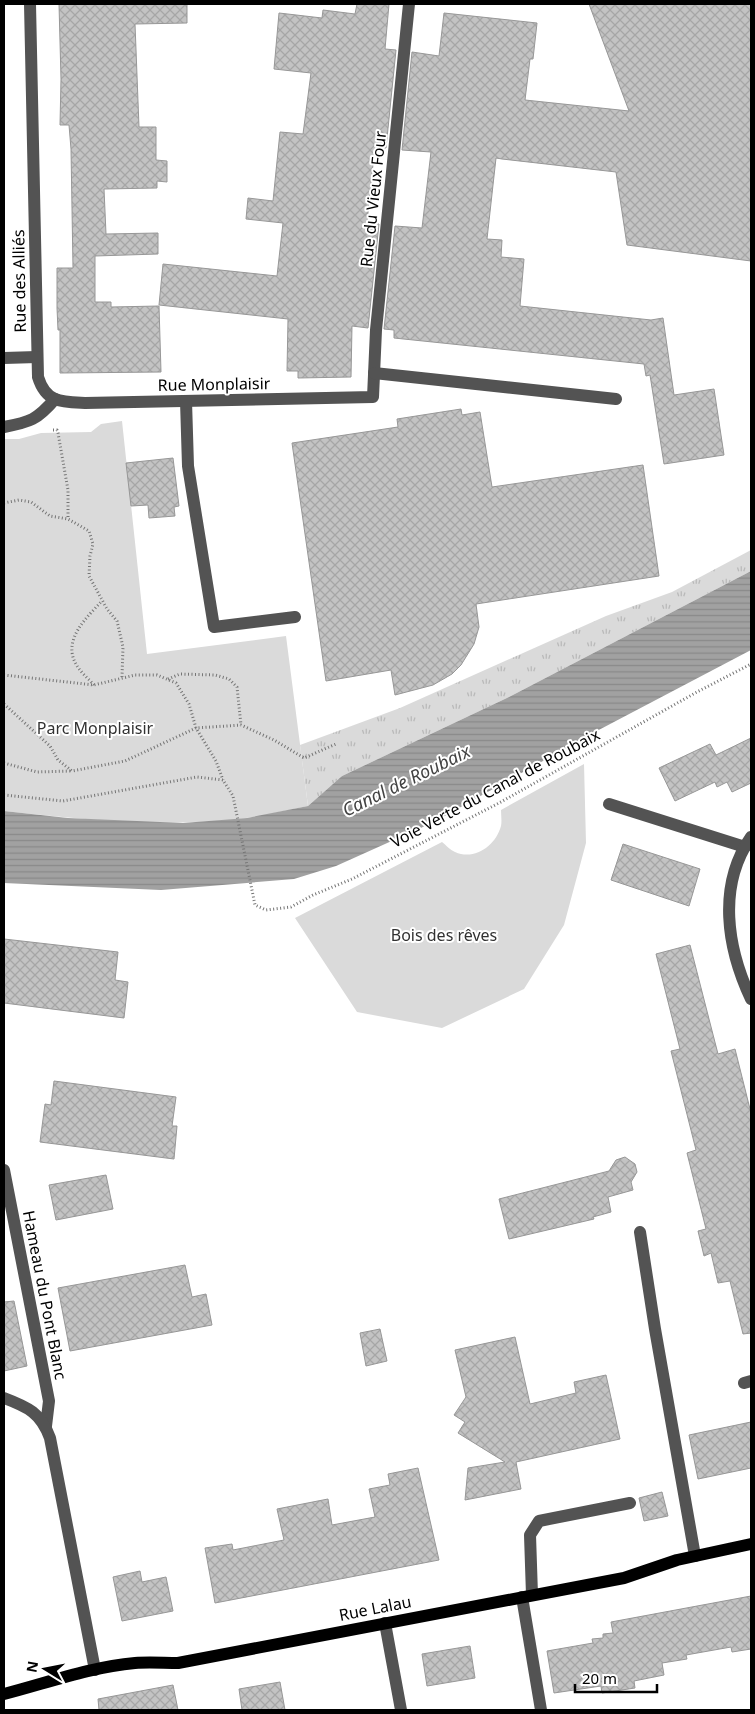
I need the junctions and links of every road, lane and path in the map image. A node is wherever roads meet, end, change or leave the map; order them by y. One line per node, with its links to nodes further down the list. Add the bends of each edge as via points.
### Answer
1 (30, 4): 3 (street, Rue des Alliés)
2 (409, 4): 5 (street, Rue du Vieux Four)
3 (37, 357): 4 (street); 7 (street, Rue des Alliés, via 41,386)
4 (4, 358)
5 (374, 372): 6 (street, Rue du Vieux Four); 8 (street)
6 (374, 397): 9 (street, Rue Monplaisir)
7 (55, 399): 9 (street, Rue Monplaisir, via 85,403); 10 (street, via 43,414)
8 (616, 399)
9 (186, 401): 15 (street, via 188,466 214,627)
10 (27, 422): 11 (street); 13 (path, via 31,432 57,430 68,490)
11 (4, 426)
12 (4, 503): 13 (path, via 31,502 50,516)
13 (68, 518): 14 (path, via 89,531 92,544 89,576)
14 (102, 601): 18 (path, via 117,621 123,647); 20 (path, via 81,624 73,639 72,656 76,666)
15 (295, 618)
16 (751, 664): 27 (path, Voie Verte du Canal de Roubaix, via 352,879 279,910 266,910 255,905 233,796)
17 (4, 674): 20 (path)
18 (122, 677): 19 (path, via 157,675); 20 (path)
19 (168, 679): 22 (path, via 180,674 229,678 237,686); 23 (path, via 176,683 189,704)
20 (94, 685)
21 (4, 704): 26 (path)
22 (241, 725): 23 (path); 24 (path, via 304,758)
23 (196, 728): 26 (path, via 125,761); 27 (path, via 216,761)
24 (336, 744)
25 (4, 763): 26 (path, via 37,772)
26 (72, 771)
27 (223, 780): 28 (path, via 197,777 63,801)
28 (4, 796)
29 (609, 804): 30 (street)
30 (748, 842): 31 (street, via 733,876 730,921 737,962)
31 (751, 999)
32 (4, 1170): 35 (street, Hameau du Pont Blanc, via 49,1401)
33 (640, 1232): 38 (street)
34 (4, 1398): 35 (street, via 30,1409)
35 (46, 1426): 41 (street, Hameau du Pont Blanc)
36 (630, 1503): 39 (street, via 539,1521 530,1535)
37 (751, 1544): 38 (main road, Rue Lalau)
38 (695, 1556): 39 (main road, Rue Lalau, via 624,1578)
39 (527, 1596): 40 (main road, Rue Lalau); 44 (street)
40 (385, 1623): 41 (main road, Rue Lalau, via 178,1662 135,1663); 43 (street)
41 (94, 1670): 42 (main road, Rue Lalau)
42 (4, 1694)
43 (401, 1710)
44 (541, 1710)

